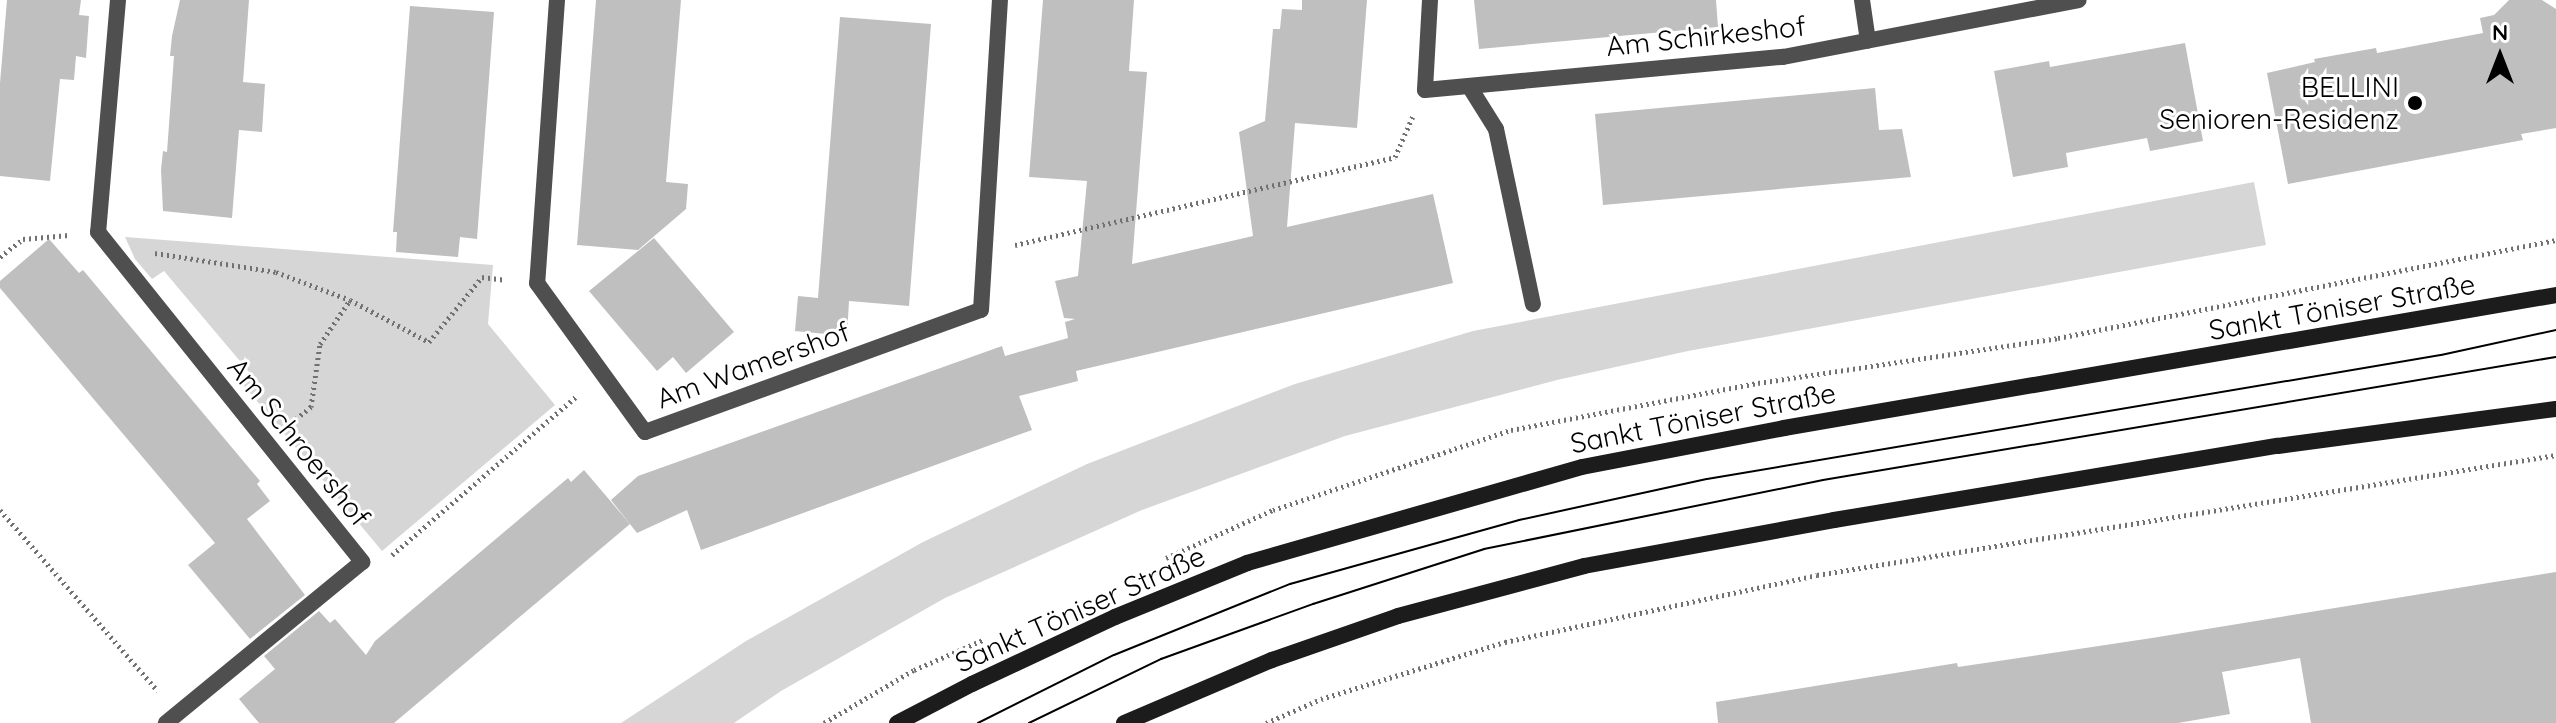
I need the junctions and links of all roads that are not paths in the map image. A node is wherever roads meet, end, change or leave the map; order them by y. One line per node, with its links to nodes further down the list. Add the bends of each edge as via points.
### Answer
1 (118, 0): 12 (street, Am Schroershof, via 98,232 362,562)
2 (557, 0): 3 (street, Am Wamershof, via 537,283 645,432 981,310)
3 (1000, 0)
4 (1430, 0): 8 (street, Am Schirkeshof, via 1425,90)
5 (1862, 0): 7 (street)
6 (2079, 0): 7 (street, Am Schirkeshof)
7 (1868, 41): 8 (street, Am Schirkeshof, via 1783,57)
8 (1469, 86): 10 (street, via 1496,129)
9 (2556, 295): 13 (main road, Sankt Töniser Straße, via 1582,467 1247,563 1115,617)
10 (1533, 304)
11 (2556, 409): 14 (main road, via 2247,451 1584,566 1398,616 1272,660)
12 (172, 718)
13 (897, 723)
14 (1124, 723)

